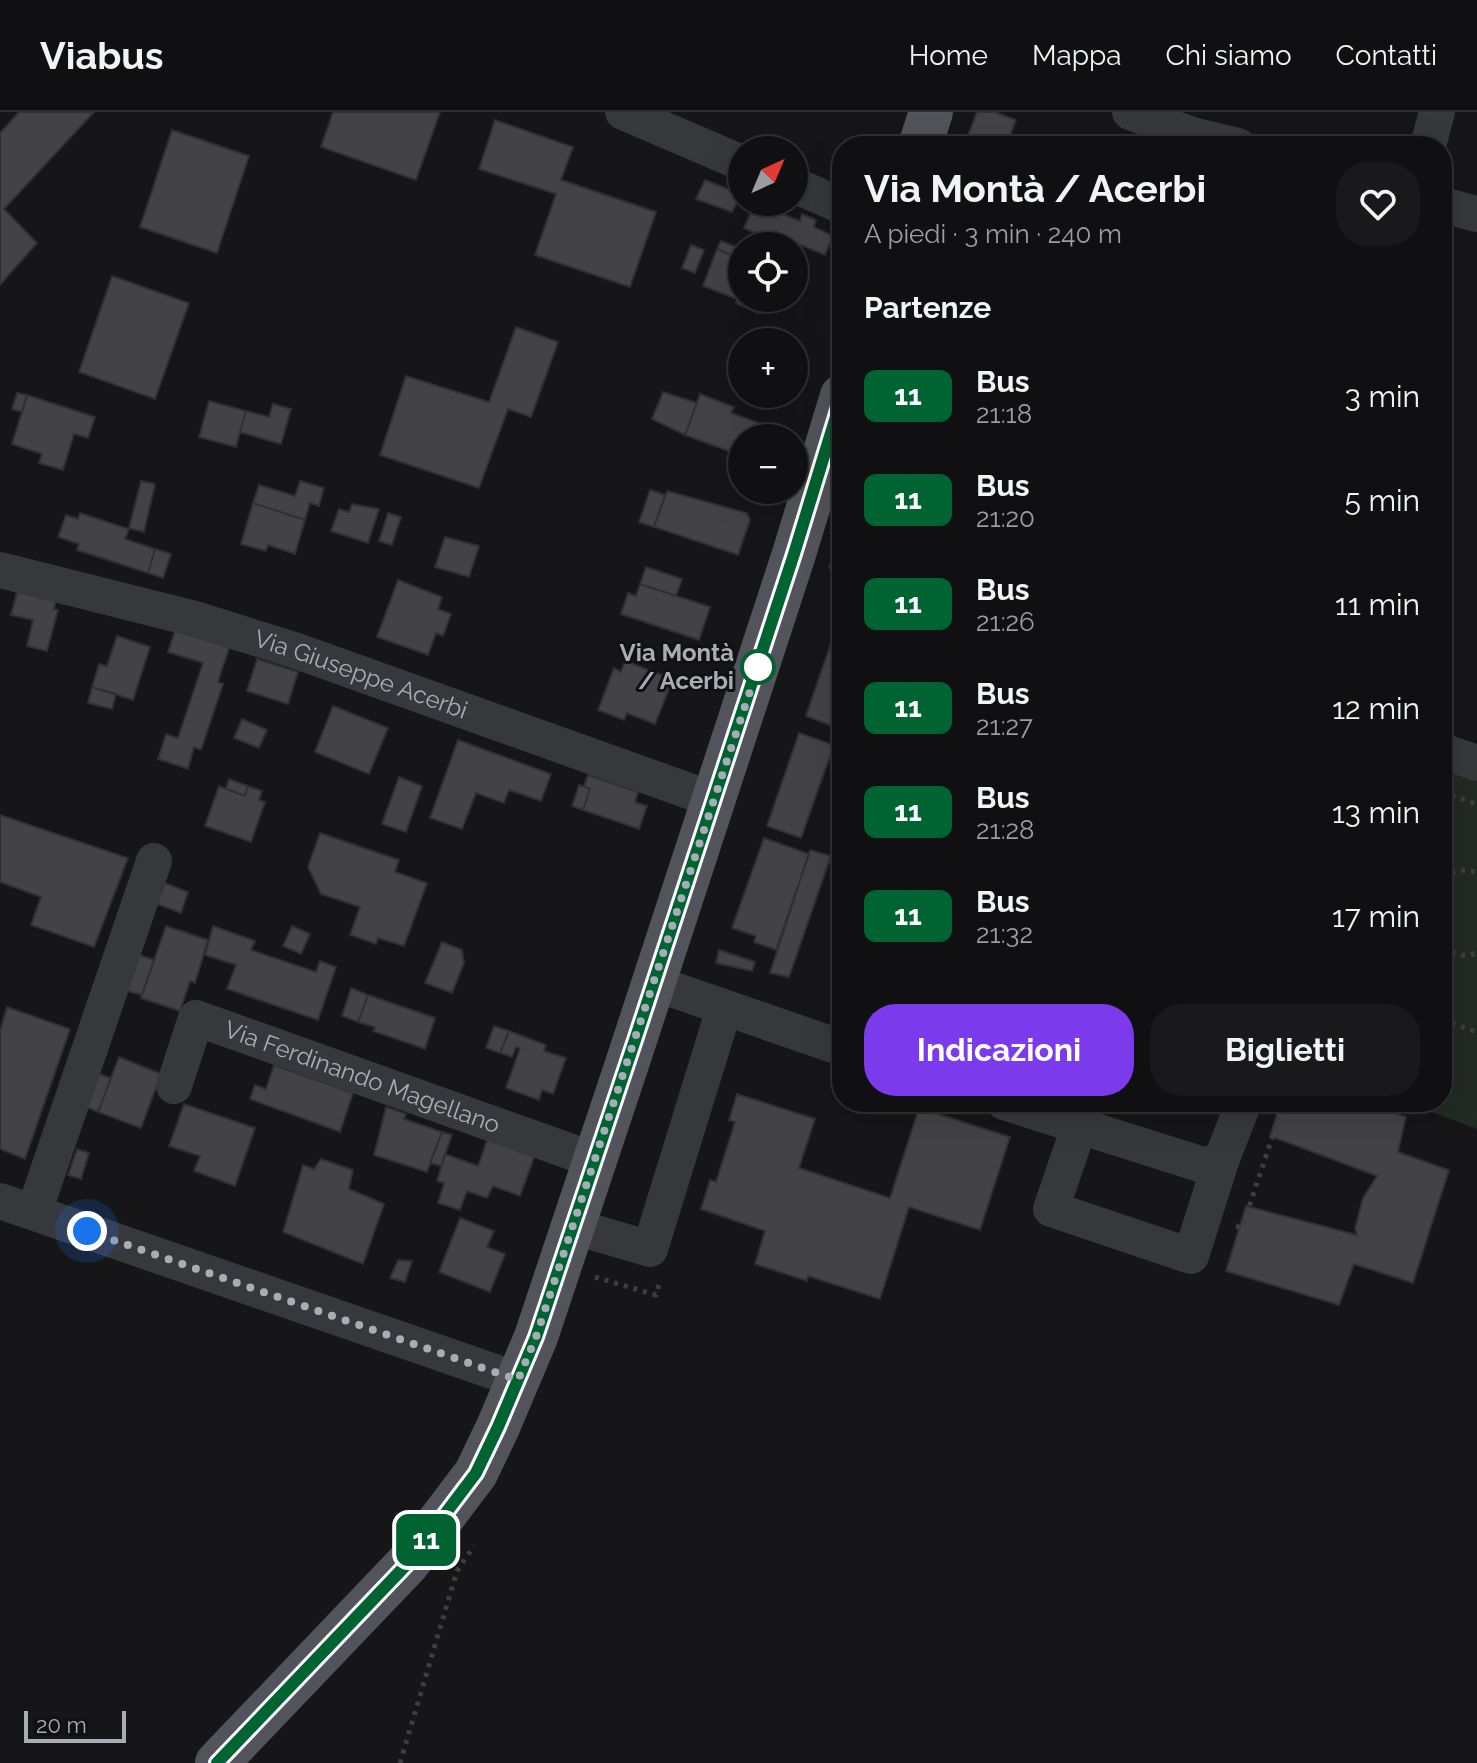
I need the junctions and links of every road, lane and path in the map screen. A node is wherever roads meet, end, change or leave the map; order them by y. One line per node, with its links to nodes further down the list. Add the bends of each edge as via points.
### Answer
1 (623, 112): 8 (street)
2 (931, 112): 5 (main road)
3 (1130, 112): 6 (street)
4 (1437, 112): 7 (street)
5 (923, 136)
6 (1196, 136)
7 (1431, 136)
8 (728, 157)
9 (808, 191): 10 (street)
10 (832, 202)
11 (1452, 208): 12 (street)
12 (1477, 214)
13 (832, 428): 18 (main road)
14 (0, 570): 18 (street, Via Giuseppe Acerbi, via 195,619 297,651)
15 (1452, 754): 16 (street)
16 (1477, 763)
17 (1452, 795): 19 (path)
18 (714, 800): 25 (main road)
19 (1477, 804)
20 (154, 861): 37 (street)
21 (1452, 872): 22 (path)
22 (1477, 872)
23 (1452, 952): 24 (path)
24 (1477, 953)
25 (654, 983): 26 (street); 34 (main road)
26 (724, 1009): 29 (street); 38 (street, via 650,1249)
27 (1452, 1023): 28 (path)
28 (1477, 1032)
29 (832, 1045)
30 (174, 1086): 34 (street, Via Ferdinando Magellano, via 196,1018)
31 (1034, 1112): 33 (street)
32 (1240, 1112): 35 (street)
33 (1079, 1127): 35 (street, via 1203,1165); 35 (street, via 1051,1209 1191,1256)
34 (594, 1160): 38 (main road)
35 (1221, 1161)
36 (0, 1201): 37 (street)
37 (34, 1212): 39 (street)
38 (572, 1226): 39 (main road)
39 (518, 1380): 40 (main road, via 476,1473 408,1563)
40 (230, 1759)

